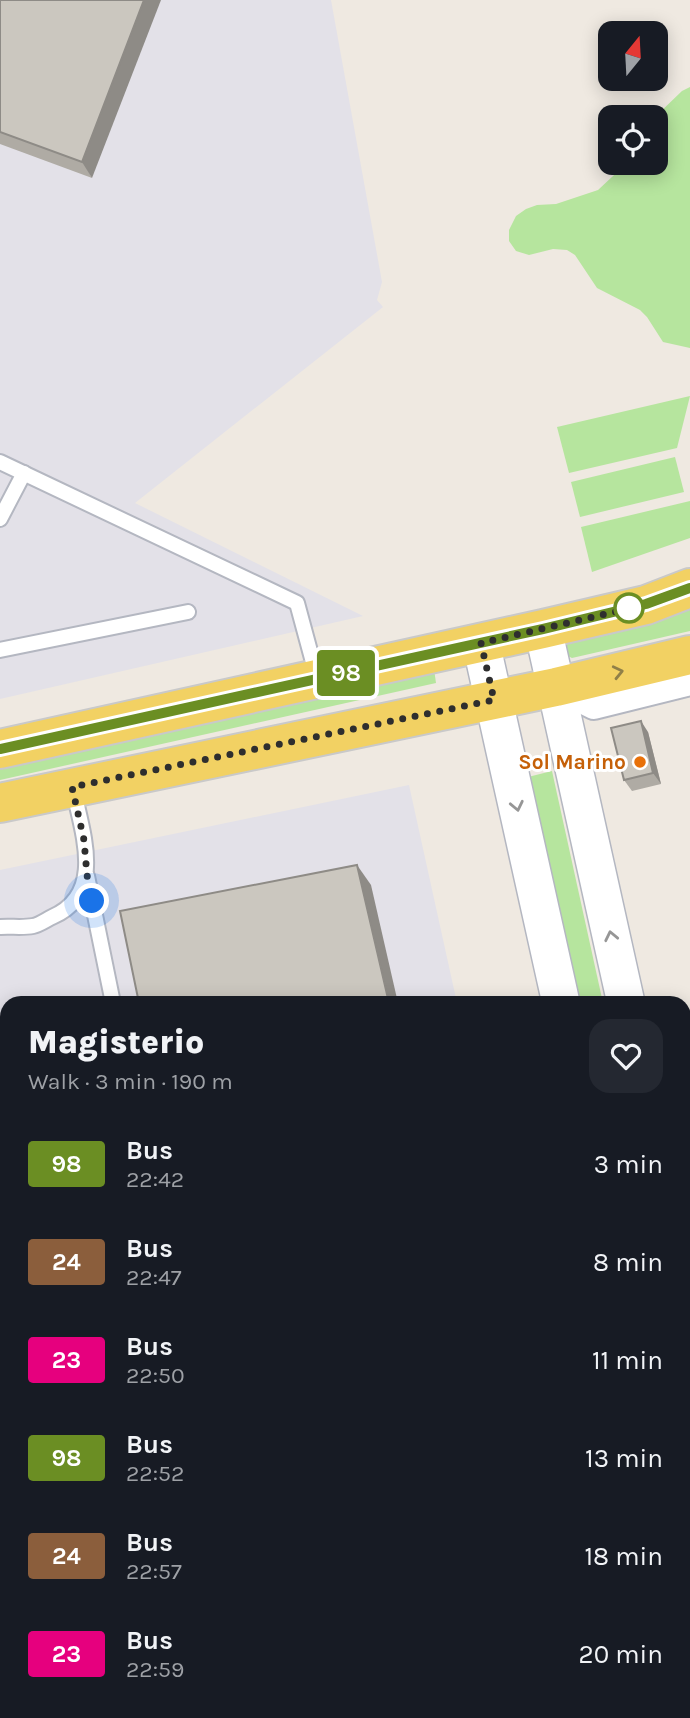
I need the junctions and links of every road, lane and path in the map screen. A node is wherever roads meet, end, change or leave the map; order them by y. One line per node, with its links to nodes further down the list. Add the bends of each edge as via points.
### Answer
1 (0, 462): 2 (lane)
2 (24, 473): 3 (lane); 10 (lane, via 297,603)
3 (0, 519)
4 (690, 588): 6 (main road, via 646,604)
5 (188, 612): 8 (lane)
6 (543, 629): 7 (main road); 12 (street)
7 (481, 643): 10 (main road); 13 (street)
8 (0, 650)
9 (690, 655): 12 (main road, one-way to 9)
10 (317, 679): 14 (main road)
11 (690, 682): 12 (street, via 594,706)
12 (555, 687): 13 (main road); 21 (street, one-way to 12)
13 (494, 700): 15 (main road); 20 (street, one-way to 20)
14 (0, 749)
15 (72, 787): 16 (main road); 17 (lane)
16 (0, 803)
17 (87, 875): 18 (lane, via 80,896 66,912 34,926); 19 (lane)
18 (0, 927)
19 (112, 996)
20 (559, 996)
21 (623, 996)

